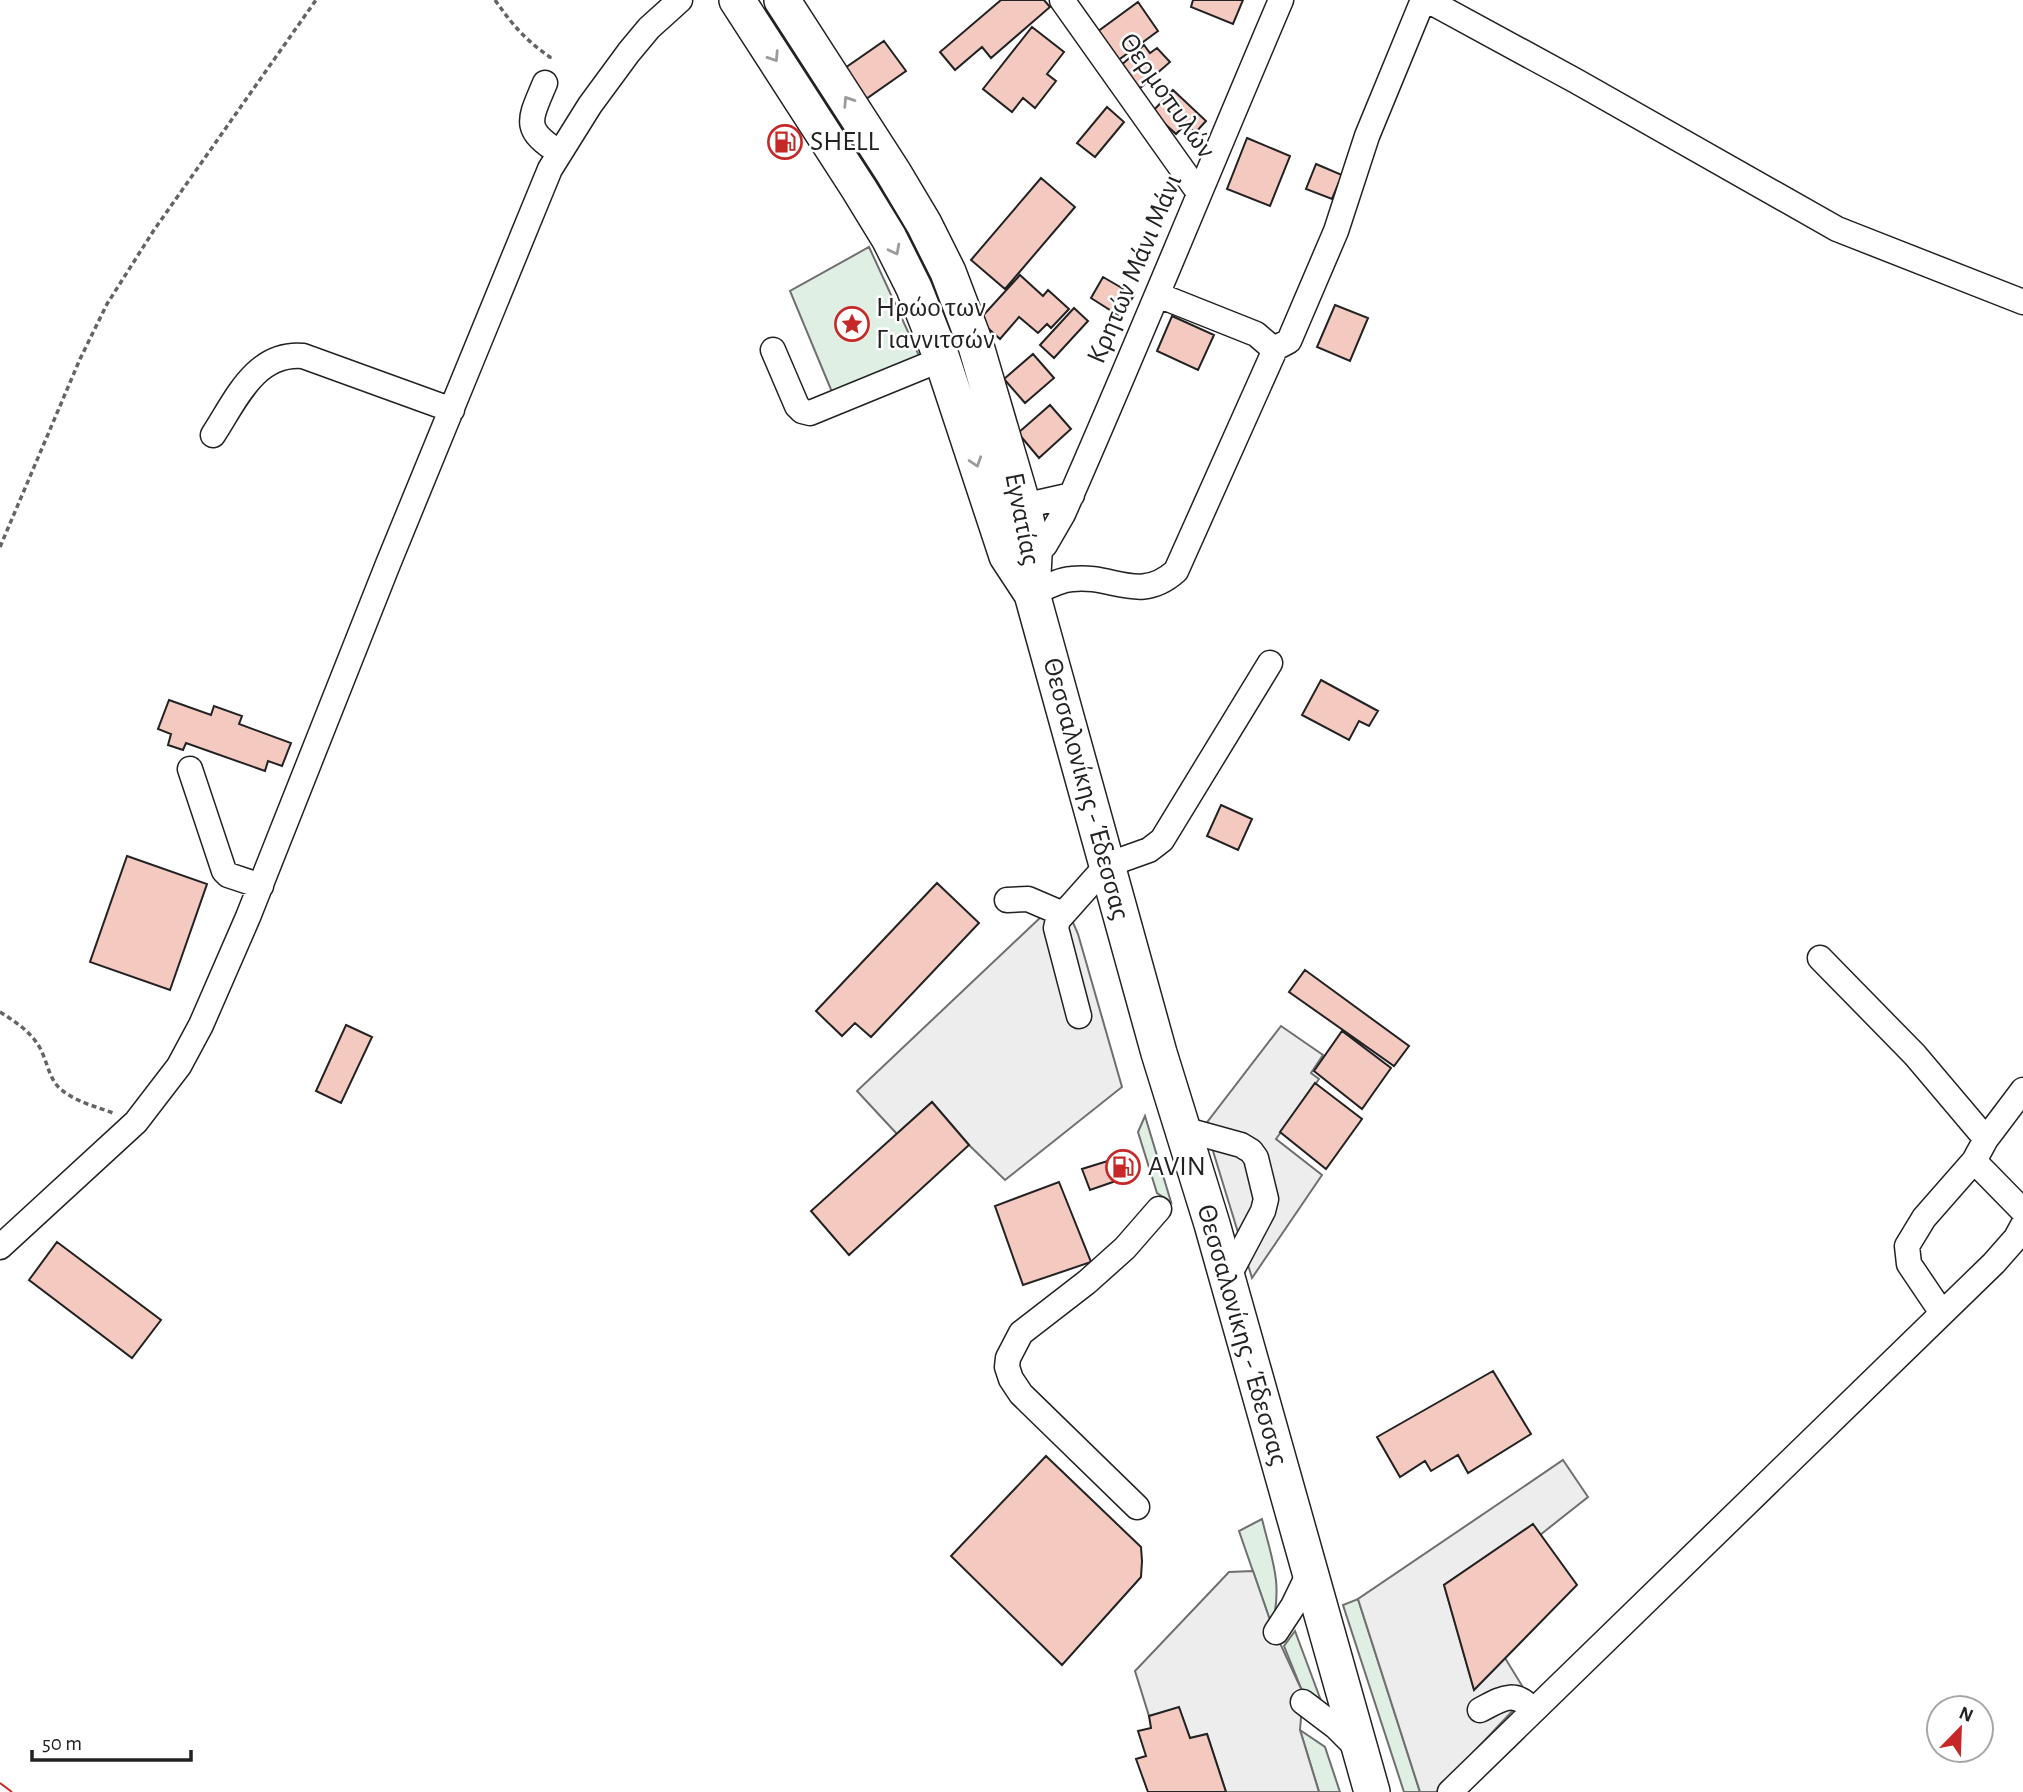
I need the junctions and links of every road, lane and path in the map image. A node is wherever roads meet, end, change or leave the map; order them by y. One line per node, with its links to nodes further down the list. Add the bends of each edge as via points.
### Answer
1 (316, 0): 22 (path, via 107,304)
2 (495, 0): 9 (path, via 529,44)
3 (680, 0): 11 (street, via 629,51)
4 (737, 0): 17 (highway, Εγνατίας, one-way to 17, via 889,238)
5 (782, 0): 21 (highway, Εγνατίας, one-way to 5, via 976,346 948,272 893,172)
6 (1062, 0): 12 (street, Θερμοπυλών)
7 (1281, 0): 12 (street, Κρητών Μάνι Μάνι)
8 (1425, 0): 14 (street, via 1837,229); 16 (street, via 1289,341)
9 (550, 57)
10 (545, 83): 11 (street, via 532,118 534,132)
11 (560, 153): 18 (street, via 528,220)
12 (1199, 193): 13 (street, Κρητών Μάνι Μάνι)
13 (1158, 295): 16 (street, via 1256,334); 20 (street, Κρητών Μάνι Μάνι)
14 (2023, 302)
15 (773, 350): 17 (street, via 797,406 810,413)
16 (1272, 350): 24 (street, via 1176,571 1153,586 1086,578 1057,582)
17 (942, 359): 24 (highway, Εγνατίας, one-way to 24, via 1007,556)
18 (453, 410): 19 (street, via 290,355 262,366); 28 (street)
19 (213, 435)
20 (1072, 495): 21 (street); 23 (street, Κρητών Μάνι Μάνι, via 1045,545)
21 (1023, 506): 23 (highway, Εγνατίας)
22 (0, 547)
23 (1034, 555): 24 (highway, Εγνατίας)
24 (1032, 594): 27 (highway, Θεσσαλονίκης - Έδεσσας)
25 (1270, 663): 27 (street, via 1162,840 1149,850)
26 (190, 769): 28 (street, via 224,871)
27 (1107, 865): 30 (street); 36 (highway, Θεσσαλονίκης - Έδεσσας)
28 (261, 886): 35 (street, via 201,1025 179,1066)
29 (1007, 900): 30 (street, via 1028,899)
30 (1063, 914): 33 (street, via 1056,928)
31 (1820, 958): 37 (street, via 1916,1055)
32 (0, 1012): 35 (path, via 32,1036 62,1090)
33 (1079, 1016)
34 (2023, 1090): 37 (street)
35 (136, 1122): 42 (street)
36 (1182, 1129): 43 (highway, Θεσσαλονίκης - Έδεσσας); 43 (street, via 1241,1145 1256,1158 1266,1199 1263,1212)
37 (1986, 1139): 38 (street)
38 (1974, 1161): 40 (street); 44 (street, via 1924,1217 1907,1246 1909,1264)
39 (1159, 1209): 45 (street, via 1125,1248 1021,1334 1007,1358 1011,1379 1021,1394)
40 (2023, 1211)
41 (2023, 1225): 44 (street, via 1994,1264)
42 (0, 1247)
43 (1227, 1279): 46 (highway, Θεσσαλονίκης - Έδεσσας)
44 (1942, 1313): 50 (street)
45 (1137, 1507)
46 (1309, 1573): 47 (street); 51 (highway, Θεσσαλονίκης - Έδεσσας)
47 (1276, 1632)
48 (1303, 1702): 51 (street)
49 (1480, 1710): 50 (street, via 1516,1697)
50 (1532, 1710): 53 (street)
51 (1359, 1749): 52 (highway, Θεσσαλονίκης - Έδεσσας)
52 (1371, 1792)
53 (1450, 1792)

